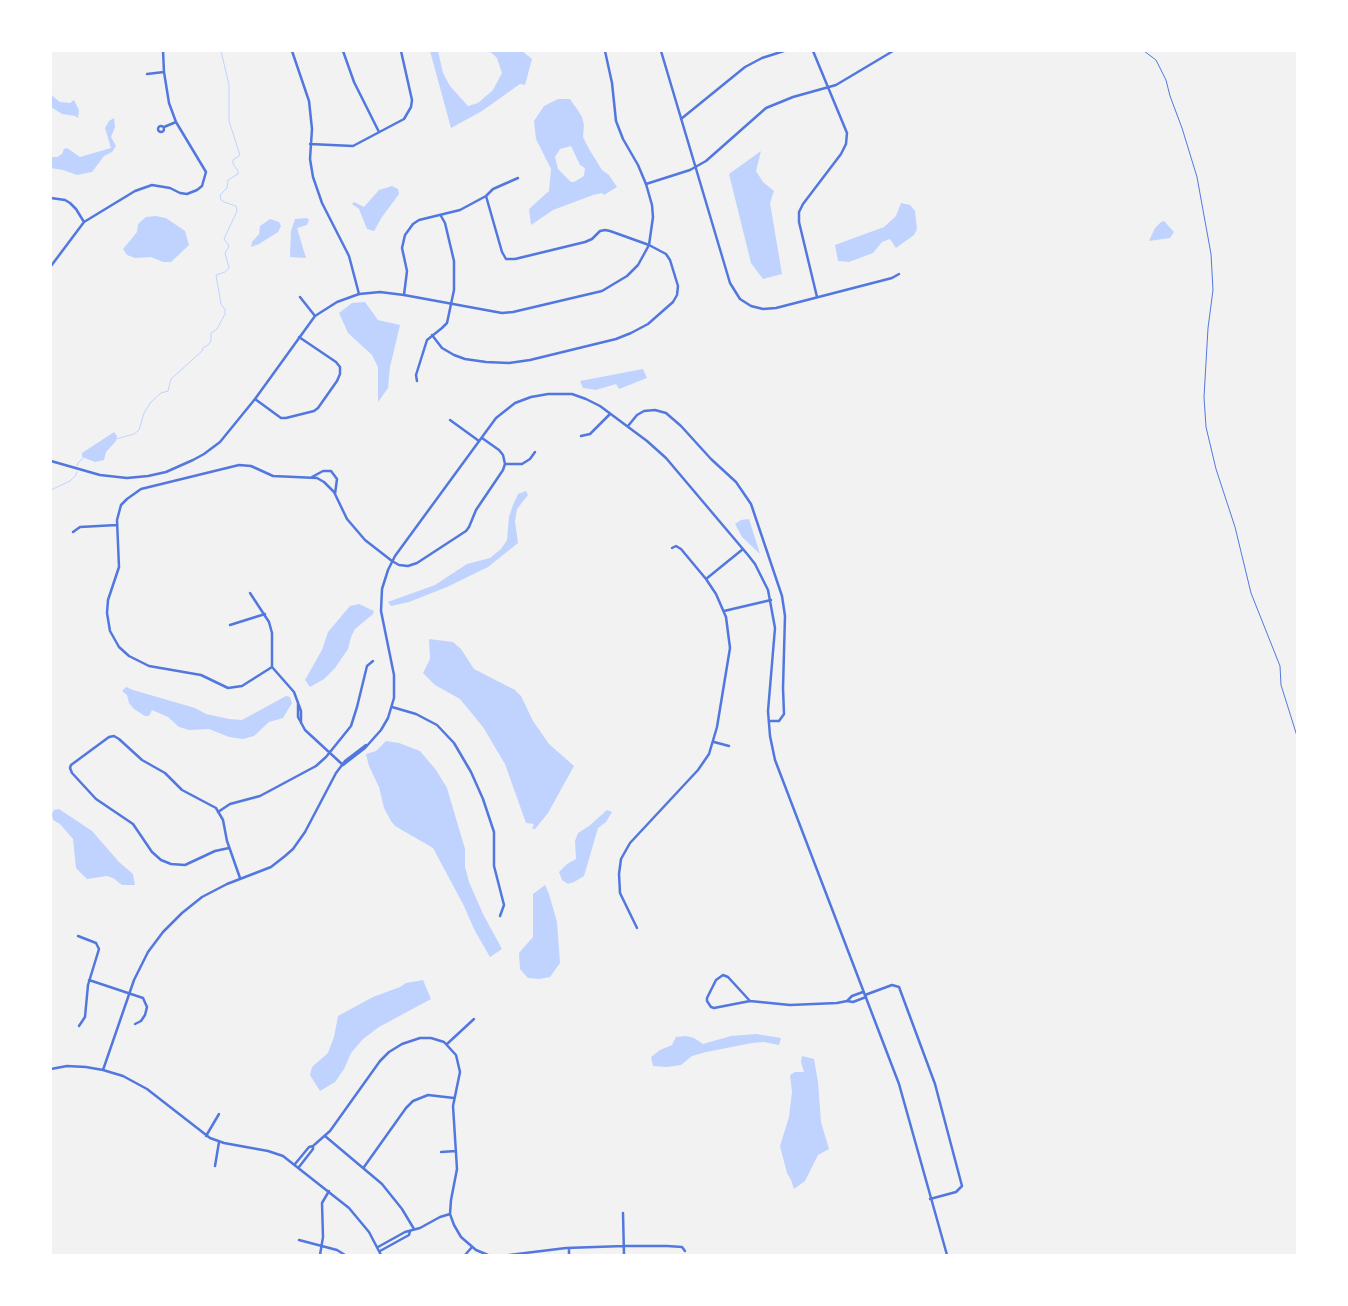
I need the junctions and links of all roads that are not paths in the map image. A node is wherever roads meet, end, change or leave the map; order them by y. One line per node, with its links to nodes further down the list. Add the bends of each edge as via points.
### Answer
1 (163, 51): 11 (street)
2 (292, 51): 18 (street, via 309,101)
3 (343, 51): 17 (street, via 354,82)
4 (401, 51): 17 (street, via 411,107 404,119)
5 (605, 51): 21 (street, via 616,121)
6 (661, 51): 14 (street)
7 (784, 51): 14 (street, via 745,67)
8 (813, 51): 13 (street)
9 (893, 51): 13 (street, via 854,76)
10 (1144, 51): 65 (lane, via 1156,60 1166,80 1197,177 1211,254 1213,290 1204,397 1206,427 1251,594 1280,666 1281,685)
11 (164, 72): 12 (street); 15 (street)
12 (147, 74)
13 (829, 87): 19 (street, via 766,108); 32 (street, via 847,133 846,144 799,212)
14 (681, 119): 19 (street)
15 (176, 122): 16 (street); 25 (street, via 206,172 202,186 187,194 152,185)
16 (164, 128)
17 (379, 132): 18 (street, via 353,146)
18 (310, 144): 29 (street, via 313,177 322,203 349,256)
19 (695, 167): 21 (street); 32 (street, via 730,283 740,299 763,309)
20 (518, 178): 22 (street, via 493,189)
21 (646, 184): 26 (street, via 653,217)
22 (486, 196): 24 (street); 26 (street, via 506,259 585,242 605,230)
23 (51, 198): 25 (street, via 70,203)
24 (441, 216): 30 (street, via 420,220 405,235 402,248 407,271); 33 (street, via 454,261)
25 (84, 222): 27 (street)
26 (649, 245): 33 (street, via 627,276 602,291 513,312); 35 (street, via 666,254 670,260 679,290 673,302 648,324 616,339 508,363 454,355 442,348)
27 (51, 266)
28 (898, 274): 32 (street)
29 (359, 294): 30 (street); 34 (street, via 337,302)
30 (404, 295): 33 (street)
31 (300, 297): 34 (street)
32 (817, 297)
33 (451, 305): 35 (street, via 447,323)
34 (315, 316): 36 (street)
35 (432, 335): 37 (street, via 425,344)
36 (299, 337): 38 (street); 38 (street, via 336,362 340,367 337,381 314,411 286,418 281,418)
37 (417, 381)
38 (255, 399): 46 (street, via 220,442 204,454 166,472 118,477)
39 (610, 414): 41 (street); 42 (street, via 590,434); 43 (street, via 591,401 572,394 538,395 507,409)
40 (450, 420): 44 (street)
41 (628, 426): 53 (street, via 666,458); 64 (street, via 644,411 666,413 736,482 750,504 780,591 785,616 784,714 779,721)
42 (581, 436)
43 (482, 438): 44 (street); 47 (street, via 499,450)
44 (479, 441): 54 (street)
45 (535, 452): 47 (street, via 522,464)
46 (51, 461)
47 (505, 464): 54 (street, via 466,531 417,563 404,566)
48 (312, 477): 49 (street, via 324,482); 49 (street, via 323,470 331,472 337,479); 50 (street, via 273,476 244,465 173,481 141,489 130,496 122,505)
49 (335, 494): 54 (street, via 350,524)
50 (117, 525): 51 (street, via 80,527); 62 (street, via 118,567 108,600 107,616 113,637 124,652 148,666 202,675 228,688 242,686)
51 (73, 532)
52 (672, 548): 55 (street, via 676,546 681,550)
53 (743, 548): 55 (street); 57 (street, via 758,568)
54 (392, 562): 63 (street, via 384,583 381,605 394,680)
55 (706, 579): 58 (street)
56 (250, 593): 59 (street)
57 (771, 600): 58 (street); 64 (street, via 775,628)
58 (724, 611): 66 (street, via 730,648)
59 (265, 614): 60 (street); 62 (street, via 272,633)
60 (230, 625)
61 (373, 662): 68 (street, via 367,666 352,723)
62 (272, 667): 68 (street, via 294,692 305,730)
63 (392, 707): 69 (street, via 385,724 353,759); 73 (street, via 437,725 454,743 471,772 494,832 494,866 504,905)
64 (768, 721): 78 (street, via 777,768)
65 (1297, 736)
66 (714, 742): 67 (street); 74 (street, via 703,764 623,854 620,893)
67 (729, 746)
68 (330, 753): 69 (street); 70 (street, via 316,766 264,794 230,804)
69 (343, 765): 72 (street, via 293,849 271,867)
70 (218, 812): 71 (street); 71 (street, via 212,804 182,790 165,773 142,760 114,736 70,768 96,799 132,824 161,860 185,864)
71 (229, 848): 72 (street)
72 (240, 878): 77 (street, via 202,897 171,923 148,952)
73 (500, 916)
74 (637, 928)
75 (78, 936): 76 (street, via 96,942 99,949)
76 (89, 980): 77 (street); 83 (street, via 85,1017)
77 (129, 992): 82 (street, via 147,1003 143,1019); 86 (street)
78 (864, 995): 80 (street, via 852,996); 80 (street, via 853,1002); 100 (street, via 899,1084); 100 (street, via 892,985 899,987 935,1084 962,1186 956,1192)
79 (750, 1001): 79 (street, via 714,1008 707,1001 716,980 723,975); 80 (street, via 785,1005)
80 (847, 1001)
81 (474, 1019): 84 (street)
82 (135, 1024)
83 (79, 1026)
84 (447, 1044): 87 (street, via 456,1055 460,1068); 90 (street, via 424,1037 389,1052)
85 (51, 1069): 86 (street, via 67,1066)
86 (103, 1070): 89 (street, via 147,1089)
87 (454, 1098): 93 (street); 98 (street, via 428,1095 413,1101)
88 (219, 1114): 89 (street)
89 (206, 1136): 91 (street)
90 (325, 1136): 92 (street); 98 (street)
91 (219, 1142): 95 (street, via 275,1153); 96 (street)
92 (313, 1146): 95 (street); 97 (street)
93 (456, 1151): 94 (street); 102 (street, via 457,1175)
94 (441, 1152)
95 (295, 1164): 97 (street)
96 (215, 1166)
97 (299, 1167): 99 (street)
98 (364, 1167): 103 (street, via 386,1187)
99 (329, 1191): 106 (street, via 322,1203); 108 (street, via 356,1215)
100 (930, 1199): 120 (street)
101 (623, 1213): 107 (street)
102 (450, 1214): 103 (street); 109 (street, via 459,1233)
103 (414, 1228): 104 (street)
104 (410, 1231): 108 (street); 112 (street)
105 (299, 1240): 106 (street)
106 (323, 1245): 113 (street); 114 (street)
107 (624, 1246): 110 (street); 111 (street, via 675,1246); 119 (street)
108 (378, 1247): 112 (street)
109 (472, 1247): 115 (street); 116 (street)
110 (569, 1248): 117 (street); 118 (street)
111 (685, 1251)
112 (380, 1253)
113 (320, 1255)
114 (345, 1255)
115 (465, 1255)
116 (488, 1255)
117 (509, 1255)
118 (569, 1255)
119 (624, 1255)
120 (947, 1255)

